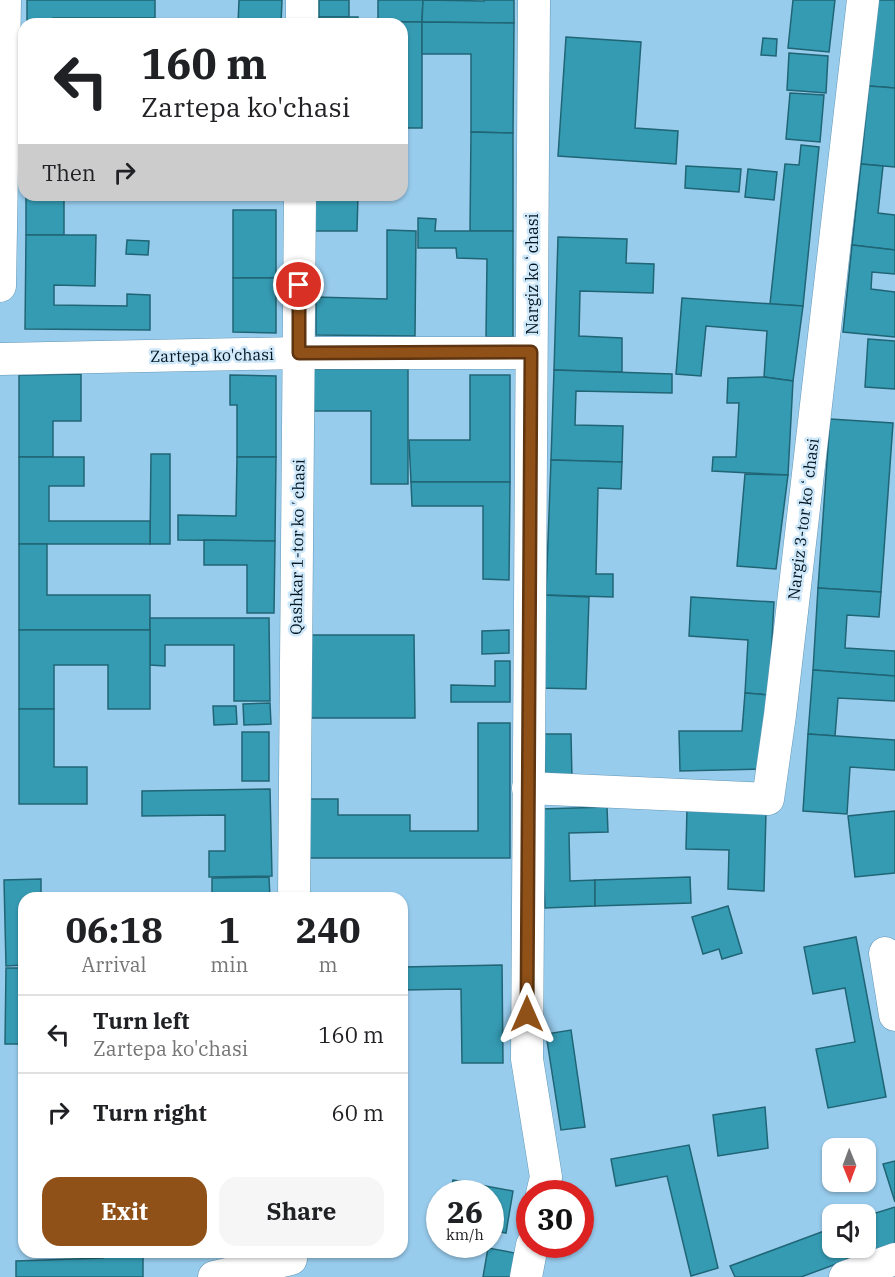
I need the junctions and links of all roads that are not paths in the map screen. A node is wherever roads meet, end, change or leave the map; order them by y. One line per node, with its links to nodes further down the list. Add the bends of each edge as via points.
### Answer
1 (5, 0): 7 (street)
2 (302, 0): 5 (street)
3 (534, 0): 8 (street, Nargiz koʻchasi)
4 (863, 0): 11 (street, Nargiz 3-tor koʻchasi, via 768,799)
5 (302, 18)
6 (300, 201): 9 (street, Qashkar 1-tor koʼchasi)
7 (0, 286)
8 (531, 352): 9 (street, Zartepa ko'chasi); 11 (street, Nargiz koʻchasi)
9 (299, 353): 10 (street, Zartepa ko'chasi); 12 (street, Qashkar 1-tor koʼchasi)
10 (0, 359)
11 (528, 788): 15 (street, Nargiz koʻchasi, via 526,1059)
12 (294, 892)
13 (885, 953): 14 (street)
14 (895, 1015)
15 (545, 1180)
16 (530, 1258): 20 (street)
17 (895, 1259): 21 (street)
18 (291, 1263): 19 (street)
19 (214, 1277)
20 (526, 1277)
21 (845, 1277)

